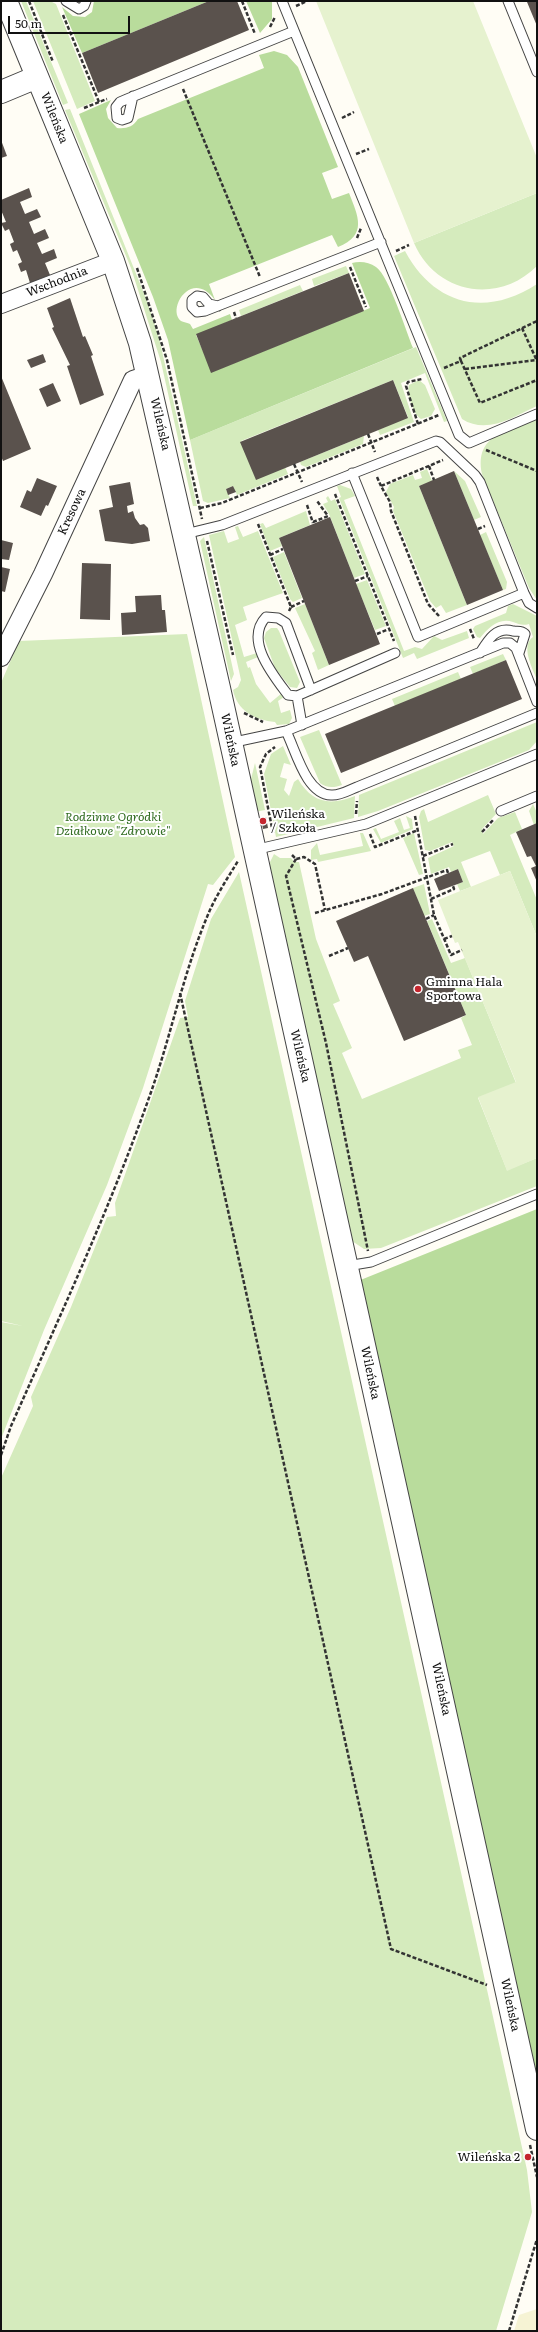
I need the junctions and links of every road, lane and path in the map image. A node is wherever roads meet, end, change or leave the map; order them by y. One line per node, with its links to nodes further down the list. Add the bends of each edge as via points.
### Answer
1 (6, 1): 12 (street, Wileńska)
2 (86, 1): 6 (lane, via 79,9)
3 (242, 1): 10 (path, via 256,37)
4 (282, 1): 8 (lane)
5 (508, 1): 11 (lane)
6 (63, 4): 17 (path)
7 (275, 15): 9 (path)
8 (294, 30): 13 (lane); 19 (lane)
9 (267, 31)
10 (261, 35)
11 (537, 72)
12 (37, 77): 14 (street); 20 (street, Wileńska)
13 (178, 77): 16 (lane); 21 (path)
14 (1, 92)
15 (113, 96): 17 (path)
16 (133, 96)
17 (99, 102): 18 (path)
18 (84, 108)
19 (381, 242): 21 (lane); 29 (lane)
20 (113, 260): 22 (street, Wschodnia); 30 (street, Wileńska)
21 (264, 288): 23 (lane)
22 (1, 304)
23 (218, 306)
24 (537, 321): 25 (path)
25 (522, 328): 26 (path, via 460,358); 27 (path)
26 (462, 361): 28 (path); 29 (path)
27 (537, 361): 28 (path)
28 (465, 370): 31 (path, via 480,403)
29 (435, 372): 40 (lane, via 460,435)
30 (148, 375): 57 (street, Wileńska); 70 (street, Kresowa, via 133,380 44,574)
31 (537, 380)
32 (426, 382): 37 (path, via 420,378 408,382 406,386)
33 (436, 409): 35 (path)
34 (537, 414): 40 (lane)
35 (439, 415): 36 (path); 37 (path)
36 (442, 422)
37 (418, 424): 39 (path)
38 (368, 434): 39 (path)
39 (372, 443): 42 (path); 46 (path)
40 (469, 443): 45 (path)
41 (455, 455): 42 (lane, via 443,443 436,441); 44 (path); 62 (lane, via 480,482)
42 (379, 463): 47 (lane)
43 (294, 464): 46 (path)
44 (429, 466): 48 (path); 66 (path, via 381,486 390,502 391,511 428,604)
45 (537, 471)
46 (298, 473): 50 (path); 51 (path, via 222,503)
47 (352, 473): 49 (lane); 62 (lane, via 418,637)
48 (434, 480)
49 (330, 482): 50 (lane); 60 (path)
50 (307, 491): 50 (path, via 318,503 328,516 313,523); 52 (lane)
51 (196, 508)
52 (253, 513): 57 (lane, via 222,525); 59 (path)
53 (484, 518): 54 (path)
54 (486, 525): 55 (path); 56 (path)
55 (478, 529)
56 (489, 532)
57 (185, 534): 81 (street, Wileńska)
58 (283, 549): 59 (path)
59 (270, 555): 64 (path)
60 (368, 576): 61 (path); 68 (path)
61 (355, 581)
62 (524, 593): 65 (lane, via 529,602)
63 (304, 601): 64 (path)
64 (290, 607): 67 (path)
65 (537, 608)
66 (440, 618)
67 (286, 623): 75 (lane); 76 (lane, via 278,618 266,618 258,625 257,639 269,670 288,695)
68 (389, 629): 69 (path); 71 (path)
69 (377, 634)
70 (5, 637): 74 (street, Kresowa)
71 (395, 649): 75 (lane)
72 (480, 653): 73 (lane, via 503,643 510,643); 73 (lane, via 494,633 509,630 522,631 524,634); 79 (lane)
73 (519, 653): 77 (lane)
74 (1, 657)
75 (311, 690): 76 (lane)
76 (297, 696): 79 (lane)
77 (537, 702)
78 (537, 714): 80 (lane, via 352,790 332,795 323,794 310,784)
79 (302, 725): 80 (lane)
80 (286, 731): 81 (lane)
81 (230, 743): 90 (street, Wileńska)
82 (537, 754): 84 (lane)
83 (537, 796): 85 (lane)
84 (413, 806): 86 (lane); 87 (path)
85 (501, 811): 88 (path)
86 (366, 824): 87 (path, via 375,847); 90 (lane)
87 (418, 830): 91 (path)
88 (482, 832)
89 (453, 844): 91 (path)
90 (254, 850): 105 (path, via 242,854 217,895 206,918); 108 (street, Wileńska)
91 (423, 856): 94 (path)
92 (296, 859): 107 (path, via 286,876 326,1043)
93 (448, 873): 94 (path, via 447,870)
94 (428, 878): 96 (path); 97 (path)
95 (453, 886): 96 (path, via 454,889)
96 (431, 899): 98 (path)
97 (316, 913)
98 (434, 915): 99 (path); 101 (path)
99 (426, 919)
100 (452, 936): 101 (path)
101 (444, 939): 103 (path, via 451,955)
102 (348, 948): 104 (path)
103 (462, 950)
104 (330, 956)
105 (180, 993): 109 (path, via 151,1094 94,1238 11,1426); 110 (path, via 390,1949 485,1985)
106 (537, 1194): 107 (lane)
107 (371, 1262): 108 (lane)
108 (347, 1266): 110 (street, Wileńska)
109 (1, 1455)
110 (505, 1981): 111 (street, Wileńska)
111 (537, 2129)
112 (537, 2239): 113 (path)
113 (509, 2331)

